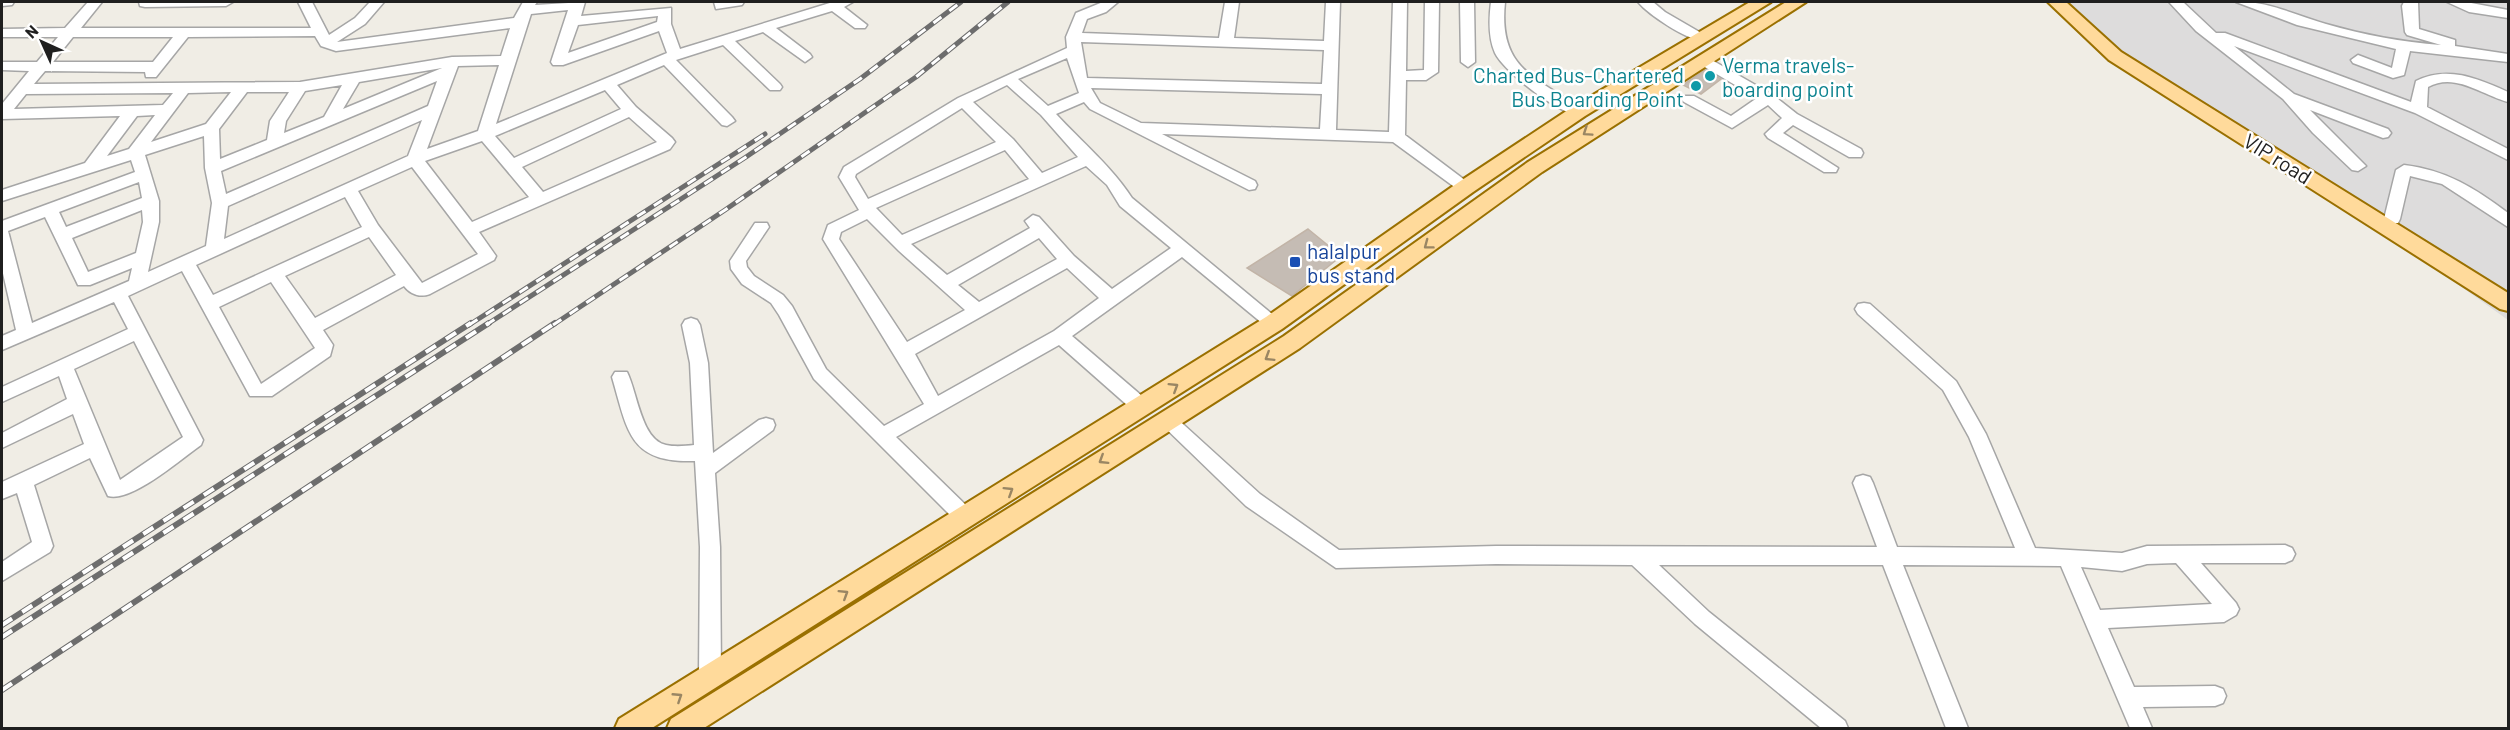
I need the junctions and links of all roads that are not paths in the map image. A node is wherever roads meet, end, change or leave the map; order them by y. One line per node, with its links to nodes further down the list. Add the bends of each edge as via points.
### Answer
1 (2, 2): 2 (street)
2 (7, 2)
3 (95, 2): 40 (street)
4 (146, 2): 5 (street); 42 (street)
5 (226, 2)
6 (305, 2): 45 (street)
7 (377, 2): 45 (street, via 360,21)
8 (615, 2): 35 (street)
9 (721, 2): 10 (street, via 721,6)
10 (737, 2)
11 (1110, 2): 48 (street, via 1080,16)
12 (1232, 2): 47 (street)
13 (1334, 2): 50 (street)
14 (1400, 2): 64 (street)
15 (1432, 2): 64 (street, via 1431,72)
16 (1467, 2): 59 (street)
17 (1645, 2): 44 (street, via 1660,15)
18 (1762, 2): 44 (main road)
19 (1780, 2): 89 (main road, via 1619,105)
20 (1797, 2): 57 (main road)
21 (2056, 2): 146 (main road, VIP road, via 2115,56)
22 (2071, 2): 124 (main road, VIP road, via 2138,60)
23 (2176, 2): 39 (street)
24 (2243, 2): 51 (street, via 2358,37)
25 (2454, 2): 34 (street)
26 (2488, 2): 34 (street)
27 (577, 3): 32 (street); 36 (street)
28 (2406, 3): 52 (street, via 2412,32)
29 (840, 4): 31 (street); 37 (street)
30 (1502, 4): 87 (street, via 1504,56 1521,73)
31 (813, 6): 38 (street)
32 (525, 11): 49 (street); 56 (street)
33 (666, 12): 35 (street); 36 (street, via 558,62); 53 (street)
34 (2508, 13)
35 (612, 17): 36 (street)
36 (572, 21)
37 (860, 25)
38 (766, 28): 46 (street); 54 (street)
39 (2201, 28): 76 (street); 84 (street)
40 (67, 32): 41 (street); 42 (street); 60 (street)
41 (2, 33)
42 (123, 33): 43 (street)
43 (183, 34): 45 (street); 61 (street)
44 (1701, 36): 87 (main road)
45 (322, 37): 49 (street, via 336,47)
46 (726, 40): 53 (street); 69 (street)
47 (1226, 42): 48 (street); 50 (street)
48 (1074, 44): 66 (street); 75 (street)
49 (355, 46): 65 (street)
50 (1331, 46): 74 (street)
51 (2404, 46): 52 (street); 58 (street, via 2399,72)
52 (2481, 51): 55 (street)
53 (671, 57): 67 (street); 92 (street)
54 (806, 57)
55 (2508, 58)
56 (507, 60): 62 (street); 98 (street)
57 (1703, 60): 78 (street); 89 (main road)
58 (2358, 60)
59 (1468, 62)
60 (41, 66): 61 (street); 63 (street); 70 (street)
61 (157, 67): 71 (street)
62 (450, 67): 65 (street); 82 (street); 91 (street)
63 (4, 68)
64 (1398, 76): 99 (street)
65 (350, 77): 68 (street); 91 (street)
66 (1008, 78): 80 (street); 86 (street)
67 (607, 82): 83 (street); 98 (street)
68 (300, 87): 73 (street); 102 (street, via 278,120)
69 (775, 87)
70 (21, 88): 71 (street); 88 (street)
71 (140, 88): 72 (street)
72 (184, 88): 73 (street); 81 (street)
73 (242, 88): 93 (street)
74 (1329, 89): 75 (street); 96 (street)
75 (1084, 90): 86 (street); 94 (street, via 1095,106)
76 (2288, 96): 97 (street); 109 (street)
77 (2508, 97): 84 (street, via 2467,81 2430,77 2421,84)
78 (1768, 98): 79 (street, via 1732,123); 90 (street)
79 (1689, 99)
80 (963, 101): 101 (street); 122 (street, via 850,171 849,184)
81 (166, 110): 85 (street); 103 (street)
82 (432, 110): 106 (street); 121 (street)
83 (631, 110): 108 (street); 119 (street, via 667,142)
84 (2420, 110): 95 (street)
85 (132, 111): 88 (street); 110 (street)
86 (1047, 112): 107 (street)
87 (1578, 112): 116 (main road)
88 (2, 113)
89 (1612, 116): 164 (main road, one-way to 164, via 1507,186 1319,325)
90 (1792, 118): 104 (street); 112 (street, via 1773,134)
91 (330, 119): 102 (street)
92 (727, 121)
93 (211, 128): 103 (street); 111 (street)
94 (1140, 128): 96 (street); 115 (street)
95 (2461, 130): 100 (street); 105 (street)
96 (1328, 133): 99 (street)
97 (2383, 133)
98 (485, 134): 106 (street); 108 (street)
99 (1397, 137): 116 (street)
100 (2508, 141)
101 (1007, 143): 114 (street); 122 (street)
102 (274, 145): 111 (street)
103 (136, 151): 110 (street); 113 (street)
104 (1855, 153)
105 (2508, 155)
106 (415, 159): 117 (street); 129 (street)
107 (1088, 159): 114 (street); 134 (street, via 1113,181 1126,202)
108 (512, 165): 119 (street)
109 (2358, 166)
110 (91, 167): 118 (street)
111 (213, 168): 121 (street)
112 (1830, 168)
113 (143, 175): 120 (street); 123 (street)
114 (1040, 180): 132 (street)
115 (1249, 185)
116 (1466, 187): 150 (main road)
117 (349, 189): 128 (street); 133 (street)
118 (2, 196)
119 (539, 198): 129 (street)
120 (151, 201): 131 (street); 135 (street)
121 (220, 203): 133 (street)
122 (868, 208): 132 (street); 157 (street, via 834,229 831,239)
123 (50, 210): 126 (street); 131 (street)
124 (2392, 219): 125 (street, via 2404,170 2423,171 2457,183); 142 (main road, VIP road)
125 (2508, 221)
126 (2, 227)
127 (761, 227): 166 (street, via 738,261 739,269 755,287 777,299 820,374)
128 (372, 229): 138 (street); 139 (street)
129 (467, 231): 139 (street, via 488,256 424,290 415,288)
130 (2, 235): 145 (street)
131 (62, 235): 135 (street, via 84,281)
132 (900, 242): 141 (street)
133 (214, 248): 137 (street)
134 (1183, 248): 144 (street); 150 (street)
135 (143, 257): 140 (street)
136 (1068, 260): 141 (street, via 1037,225); 144 (street); 149 (street)
137 (186, 262): 140 (street); 147 (street)
138 (274, 273): 147 (street); 152 (street)
139 (406, 277): 152 (street)
140 (137, 284): 143 (street)
141 (946, 284): 149 (street)
142 (2508, 290)
143 (118, 293): 153 (street); 154 (street)
144 (1111, 298): 155 (street)
145 (9, 303): 153 (street)
146 (2508, 303)
147 (210, 304): 152 (street, via 256,391 266,391 324,351)
148 (1864, 309): 178 (street, via 1950,386 1977,434)
149 (977, 310): 157 (street)
150 (1274, 324): 163 (main road, one-way to 150)
151 (691, 325): 169 (street, via 699,363)
152 (312, 327)
153 (25, 332): 156 (street)
154 (137, 332): 158 (street); 168 (street, via 194,440 128,486 115,490)
155 (1060, 336): 162 (street); 163 (street)
156 (2, 343)
157 (904, 352): 162 (street)
158 (64, 367): 160 (street); 161 (street)
159 (621, 377): 169 (street, via 635,420 654,450 701,453)
160 (2, 395)
161 (79, 402): 167 (street); 168 (street)
162 (935, 406): 166 (street)
163 (1143, 407): 173 (main road, one-way to 163)
164 (1166, 420): 176 (street, via 1253,501 1336,559); 186 (main road, one-way to 186)
165 (766, 425): 169 (street)
166 (882, 436): 173 (street)
167 (2, 441)
168 (95, 447): 170 (street)
169 (704, 463): 182 (street, via 710,547)
170 (23, 480): 172 (street); 180 (street, via 44,546)
171 (1863, 483): 177 (street)
172 (2, 491)
173 (966, 518): 182 (main road, one-way to 173)
174 (2285, 554): 175 (street)
175 (2181, 555): 179 (street, via 2147,555 2122,562); 181 (street, via 2229,609 2224,613)
176 (1636, 556): 177 (street); 187 (street, via 1702,618)
177 (1890, 556): 178 (street); 188 (street)
178 (2030, 557): 179 (street)
179 (2067, 557): 181 (street)
180 (2, 572)
181 (2095, 620): 184 (street)
182 (710, 676): 185 (main road, one-way to 182)
183 (2215, 696): 184 (street)
184 (2128, 697): 189 (street)
185 (629, 729)
186 (681, 729)
187 (1837, 729)
188 (1957, 729)
189 (2141, 729)

